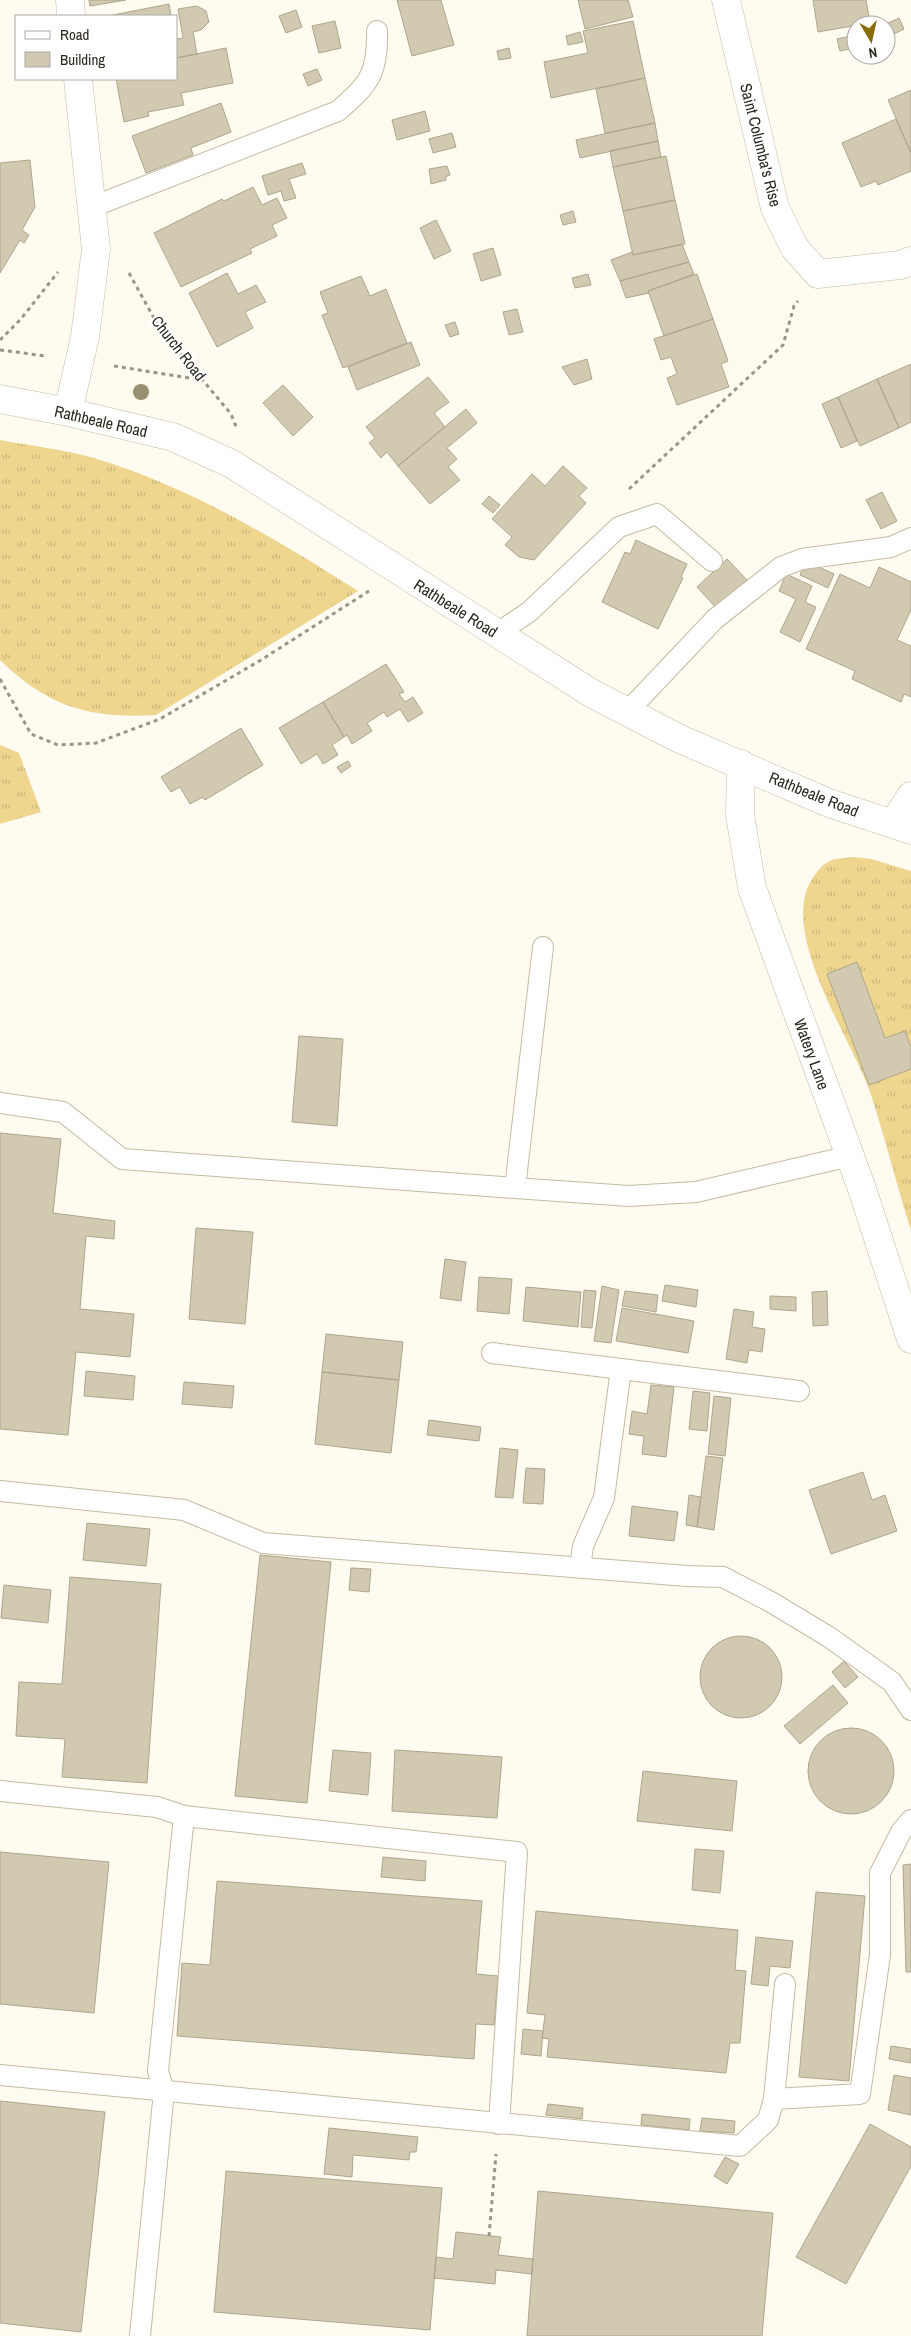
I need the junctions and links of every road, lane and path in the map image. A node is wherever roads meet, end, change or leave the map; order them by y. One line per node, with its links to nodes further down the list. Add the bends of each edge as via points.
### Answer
1 (70, 0): 3 (street)
2 (726, 0): 10 (street, Saint Columba's Rise, via 775,208 794,247)
3 (71, 15)
4 (377, 31): 6 (lane, via 378,58 364,88 338,111)
5 (78, 80): 6 (street)
6 (92, 208): 13 (street, via 96,249 85,337)
7 (911, 261): 10 (street)
8 (60, 269): 11 (path)
9 (127, 270): 14 (path, Church Road, via 160,329 234,420 237,438)
10 (818, 274): 15 (path, via 794,306 783,345)
11 (0, 340)
12 (0, 399): 13 (street, Rathbeale Road)
13 (68, 412): 14 (street, Rathbeale Road, via 173,437)
14 (232, 464): 18 (street, Rathbeale Road)
15 (625, 493)
16 (911, 538): 21 (lane, via 891,547 802,559 781,567 714,619)
17 (712, 561): 19 (lane, via 657,514 619,527 529,612)
18 (390, 566): 19 (street, Rathbeale Road); 20 (path, via 365,596 261,660 160,719 96,743 58,745 32,734)
19 (496, 634): 21 (street, Rathbeale Road)
20 (0, 679)
21 (627, 712): 22 (street, Rathbeale Road, via 680,740)
22 (741, 764): 24 (street, Rathbeale Road, via 829,803); 27 (street, Watery Lane, via 740,815 752,888)
23 (911, 796): 24 (street)
24 (902, 827)
25 (543, 947): 28 (lane)
26 (0, 1103): 28 (lane, via 63,1112 122,1159)
27 (850, 1156): 28 (lane, via 696,1192 629,1196); 29 (street, Watery Lane)
28 (515, 1188)
29 (911, 1339)
30 (492, 1353): 31 (lane)
31 (621, 1369): 32 (lane); 34 (lane, via 604,1498 583,1546)
32 (799, 1392)
33 (0, 1491): 34 (lane, via 184,1510 263,1543)
34 (580, 1568): 35 (lane, via 723,1577 829,1638 892,1682)
35 (911, 1710)
36 (0, 1791): 37 (lane, via 157,1807)
37 (184, 1816): 41 (lane, via 158,2071); 43 (lane, via 517,1852)
38 (911, 1820): 42 (lane, via 901,1832 880,1873 880,1955 860,2094)
39 (785, 1984): 42 (lane)
40 (0, 2075): 41 (lane)
41 (164, 2091): 43 (lane); 45 (lane)
42 (774, 2099): 43 (lane, via 768,2120 740,2146)
43 (499, 2124): 44 (path)
44 (488, 2236)
45 (140, 2336)

